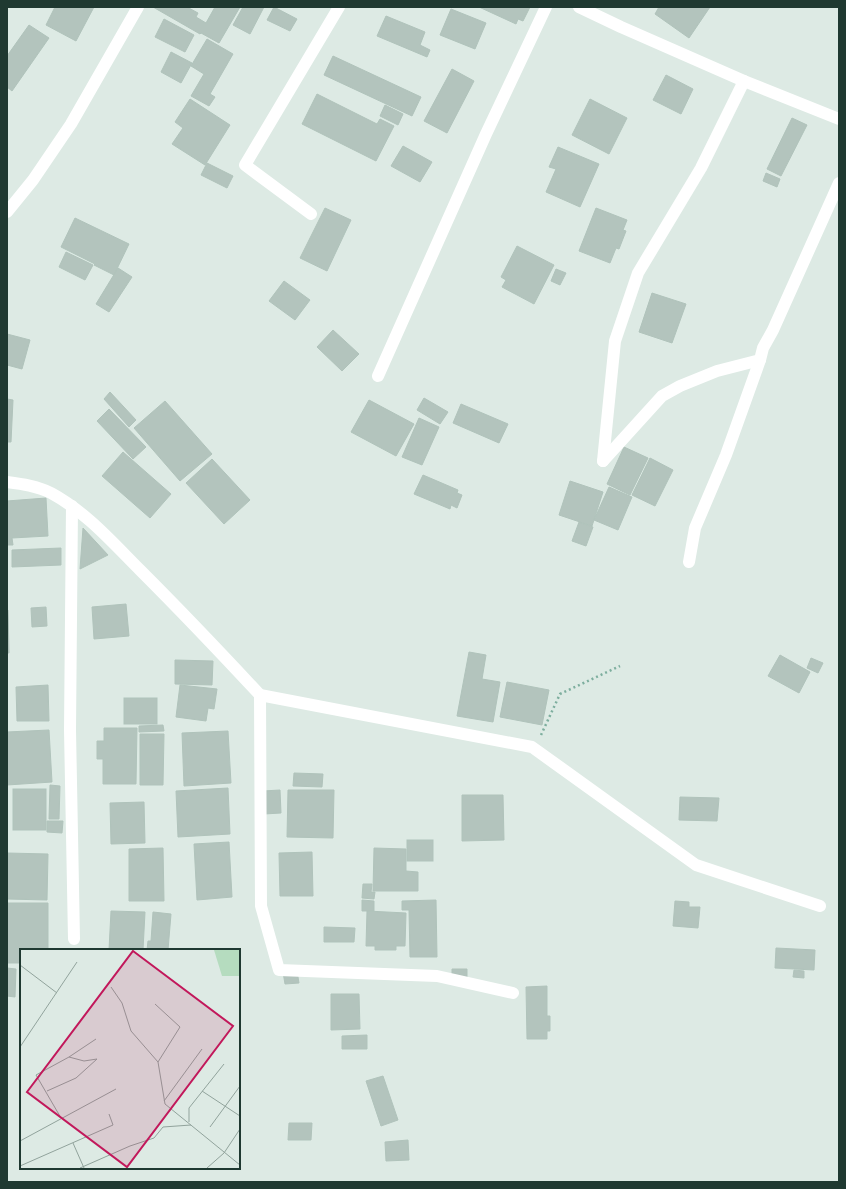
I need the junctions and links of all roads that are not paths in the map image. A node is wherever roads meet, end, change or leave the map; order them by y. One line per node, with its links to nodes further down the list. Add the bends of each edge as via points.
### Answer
1 (138, 7): 8 (street, via 71,124 34,180)
2 (339, 7): 9 (street, via 246,165)
3 (546, 7): 11 (street)
4 (578, 7): 5 (street)
5 (744, 81): 6 (street); 10 (street, via 701,168 638,273 615,341 603,460 662,396 717,371)
6 (839, 119)
7 (839, 183): 10 (street, via 790,294 762,348)
8 (7, 212)
9 (311, 214)
10 (760, 360): 14 (street, via 726,455 695,528)
11 (378, 376)
12 (7, 482): 13 (street, via 49,492)
13 (72, 506): 15 (street, via 110,540); 17 (street, via 70,730)
14 (689, 562)
15 (260, 694): 16 (street, via 532,747 696,865); 18 (street, via 261,906 279,970 438,976)
16 (820, 906)
17 (74, 939)
18 (513, 993)

